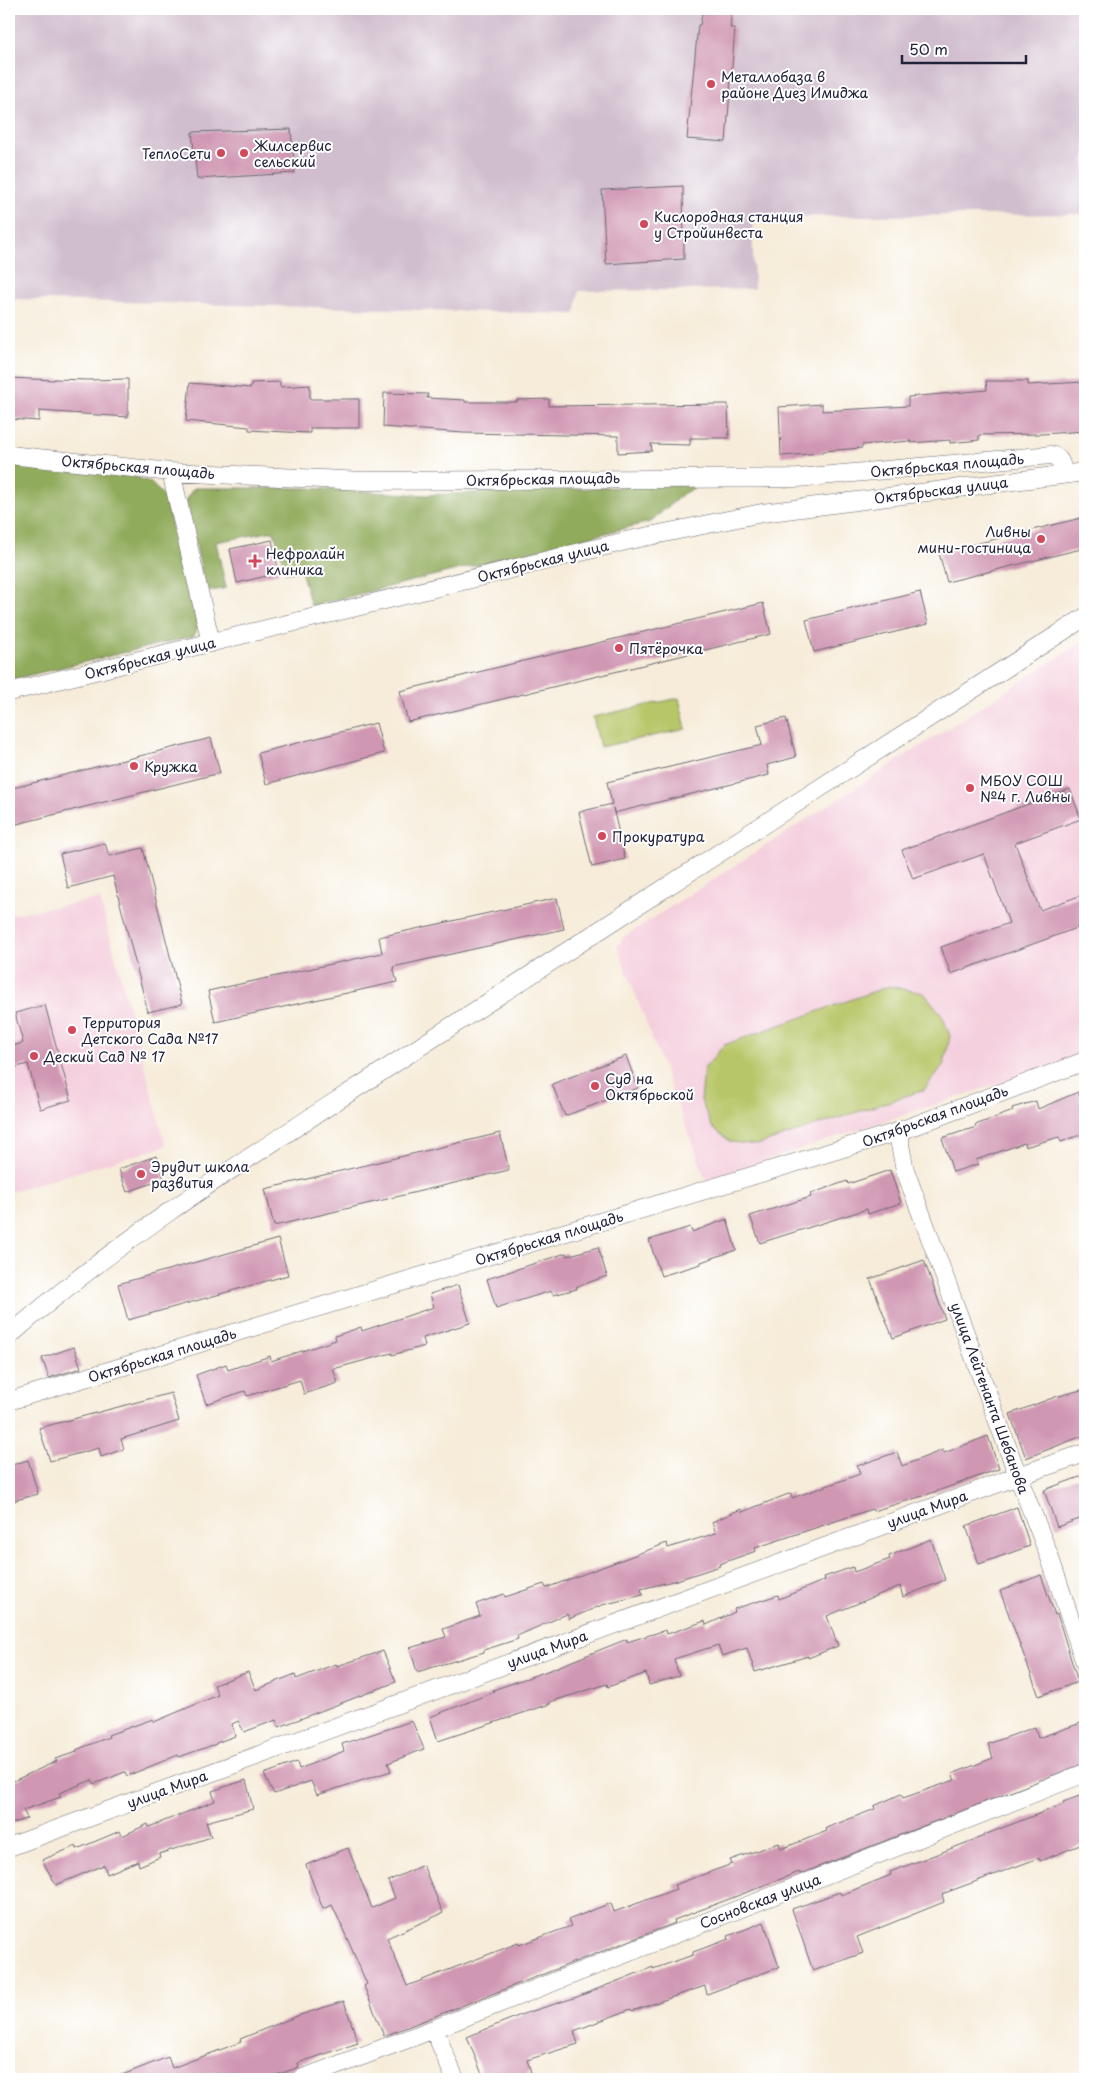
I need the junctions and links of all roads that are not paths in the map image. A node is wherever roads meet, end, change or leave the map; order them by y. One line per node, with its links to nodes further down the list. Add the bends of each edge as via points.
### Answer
1 (9, 455): 2 (street, Октябрьская площадь)
2 (171, 472): 4 (street, Октябрьская площадь, via 364,481 798,478 1051,455 1058,457); 6 (street)
3 (1085, 472): 4 (street, Октябрьская улица)
4 (1064, 475): 6 (street, Октябрьская улица, via 762,513 630,540)
5 (1085, 616): 10 (street, via 198,1193 113,1250)
6 (211, 643): 7 (street, Октябрьская улица)
7 (9, 692)
8 (1085, 1061): 9 (street, Октябрьская площадь)
9 (900, 1132): 11 (street, Октябрьская площадь); 13 (street, улица Лейтенанта Шебанова, via 906,1170)
10 (9, 1336)
11 (9, 1401)
12 (1085, 1453): 13 (street, улица Мира)
13 (1018, 1476): 14 (street, улица Лейтенанта Шебанова); 16 (street, улица Мира)
14 (1085, 1663)
15 (1085, 1773): 17 (street, Сосновская улица)
16 (9, 1847)
17 (434, 2029): 18 (street, Сосновская улица); 19 (street)
18 (301, 2079)
19 (455, 2079)

